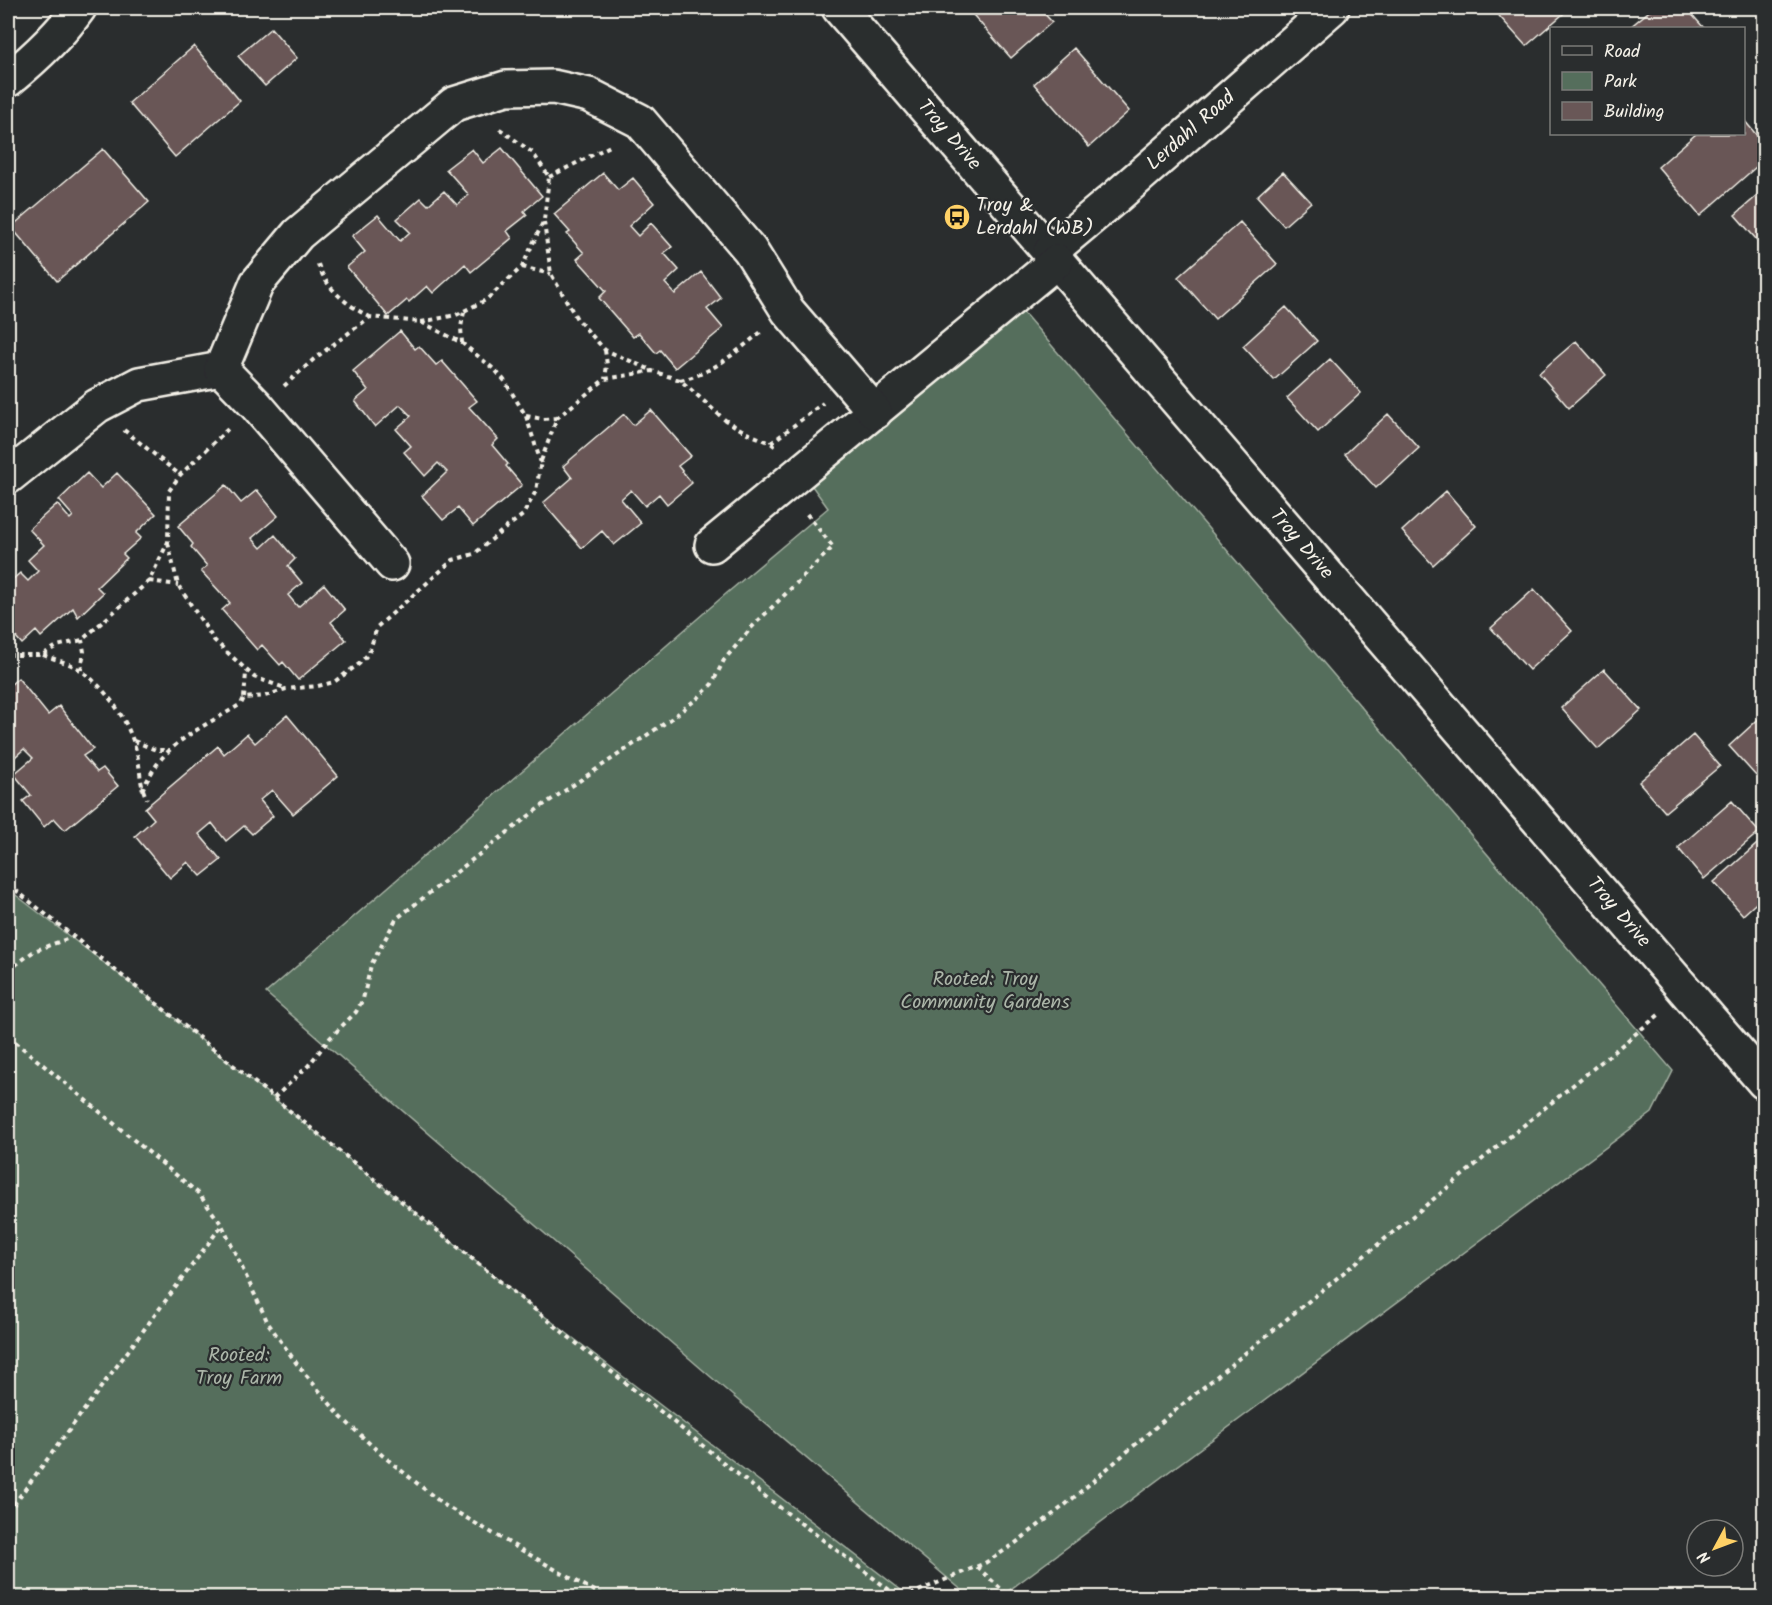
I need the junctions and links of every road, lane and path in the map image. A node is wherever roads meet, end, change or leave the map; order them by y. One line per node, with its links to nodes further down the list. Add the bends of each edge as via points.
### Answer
1 (79, 8): 4 (street, via 39,55)
2 (840, 8): 10 (street, Troy Drive)
3 (1332, 8): 10 (street, Lerdahl Road)
4 (8, 80)
5 (454, 104): 6 (street, via 506,88 553,87 589,95); 7 (path, via 519,142 533,153); 9 (street)
6 (640, 121): 7 (path, via 597,154); 13 (street, via 750,250)
7 (549, 177): 8 (path)
8 (544, 220): 11 (path); 12 (path)
9 (298, 234): 15 (path, via 311,248 325,281 352,307); 19 (street, via 257,284)
10 (1053, 256): 26 (street, Lerdahl Road); 54 (street, Troy Drive)
11 (522, 267): 12 (path); 14 (path, via 486,300)
12 (551, 274): 18 (path, via 577,319)
13 (788, 311): 22 (path, via 712,369); 26 (street)
14 (464, 312): 16 (path); 17 (path)
15 (370, 317): 16 (path); 23 (path)
16 (421, 322): 17 (path)
17 (462, 343): 27 (path, via 504,380)
18 (605, 350): 20 (path); 21 (path)
19 (221, 369): 25 (street, via 139,384); 37 (street)
20 (652, 370): 21 (path); 22 (path)
21 (606, 379): 28 (path)
22 (680, 380): 30 (path, via 725,420)
23 (280, 389)
24 (824, 402): 30 (path)
25 (97, 406): 32 (path); 33 (street)
26 (875, 412): 34 (street, Lerdahl Road)
27 (526, 416): 28 (path); 31 (path)
28 (557, 418): 31 (path)
29 (231, 426): 32 (path)
30 (771, 443): 34 (path)
31 (541, 463): 45 (path, via 536,491 524,515 474,554 453,560 377,627 369,653 359,664 334,682)
32 (180, 475): 35 (path, via 169,491)
33 (8, 477)
34 (793, 479): 36 (street, Lerdahl Road); 57 (path, via 833,547 752,627 699,697 539,808 396,919 371,965 356,1012)
35 (168, 542): 38 (path); 39 (path)
36 (712, 545)
37 (392, 564)
38 (149, 581): 39 (path); 40 (path)
39 (178, 585): 45 (path, via 214,640 229,655 254,677)
40 (82, 640): 42 (path, via 57,646); 43 (path)
41 (8, 655): 42 (path)
42 (42, 655): 43 (path)
43 (81, 670): 47 (path, via 119,710)
44 (246, 673): 46 (path)
45 (286, 689): 46 (path)
46 (244, 698): 48 (path, via 241,704)
47 (134, 741): 48 (path, via 156,750); 49 (path)
48 (170, 750): 49 (path)
49 (142, 790): 50 (path)
50 (147, 799)
51 (8, 884): 52 (path)
52 (73, 937): 53 (path, via 34,951); 57 (path)
53 (8, 971)
54 (1687, 992): 56 (street, Troy Drive); 60 (path, via 1065,1505 1014,1545)
55 (8, 1036): 58 (path, via 198,1193)
56 (1764, 1082)
57 (274, 1098): 62 (path, via 766,1497)
58 (222, 1225): 59 (path); 61 (path, via 268,1323 341,1417 444,1505)
59 (8, 1512)
60 (977, 1567): 62 (path); 63 (path)
61 (608, 1598)
62 (901, 1598)
63 (1011, 1598)

